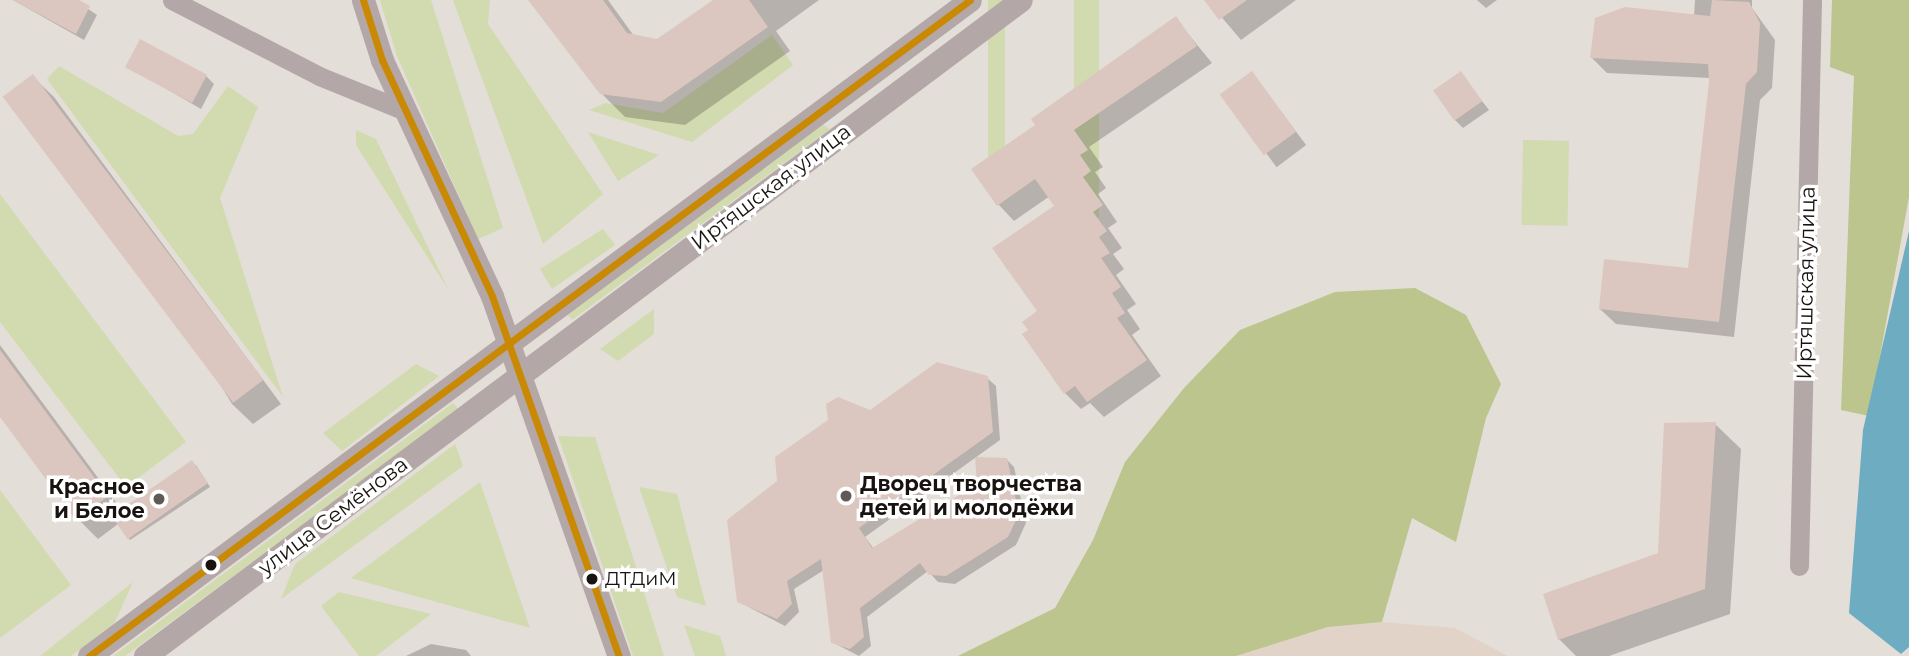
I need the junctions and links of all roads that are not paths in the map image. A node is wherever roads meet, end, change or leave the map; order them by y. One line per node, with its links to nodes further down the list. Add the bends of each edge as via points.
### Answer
1 (172, 0): 7 (street, via 319,76)
2 (363, 0): 7 (street)
3 (970, 0): 6 (street, Иртяшская улица)
4 (1021, 0): 8 (street, Иртяшская улица)
5 (1812, 0): 11 (street, Иртяшская улица)
6 (835, 100): 8 (street); 9 (street, Иртяшская улица)
7 (403, 110): 9 (street)
8 (855, 125): 10 (street, Иртяшская улица)
9 (509, 341): 10 (street); 12 (street, улица Семёнова)
10 (521, 374): 13 (street, улица Семёнова); 14 (street)
11 (1800, 566)
12 (89, 656)
13 (145, 656)
14 (619, 656)

